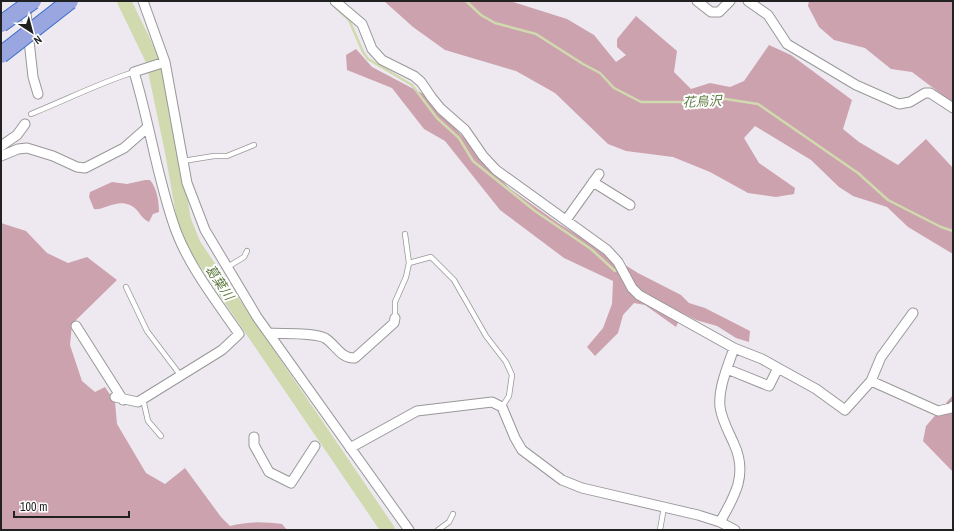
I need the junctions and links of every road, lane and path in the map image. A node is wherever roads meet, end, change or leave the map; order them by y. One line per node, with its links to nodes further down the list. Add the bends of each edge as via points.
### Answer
1 (25, 1): 13 (street, via 33,77)
2 (33, 1): 9 (highway, bridge)
3 (70, 1): 10 (highway, bridge)
4 (143, 1): 11 (street)
5 (335, 1): 25 (street, via 362,24 372,49 382,60 421,82 432,98 465,130 496,170)
6 (697, 1): 7 (street, via 711,12 719,12)
7 (730, 1)
8 (748, 1): 14 (street, via 768,15 787,44 856,85 899,104 930,93)
9 (1, 24)
10 (1, 54)
11 (164, 62): 12 (street); 21 (street)
12 (135, 71): 15 (lane, via 106,80 86,92); 17 (street)
13 (38, 94)
14 (953, 108)
15 (31, 114)
16 (25, 124): 19 (street)
17 (148, 127): 20 (street, via 124,148 85,168 27,148 18,148); 38 (street, via 160,182 176,232 190,260 239,334 222,350)
18 (254, 145): 21 (lane, via 227,156)
19 (1, 146)
20 (1, 156)
21 (183, 160): 29 (street, via 193,202)
22 (599, 174): 23 (street)
23 (593, 182): 24 (street); 25 (street)
24 (630, 205)
25 (566, 220): 35 (street, via 607,250 618,262 632,288 639,295)
26 (405, 234): 28 (lane)
27 (247, 251): 29 (lane, via 244,257)
28 (409, 263): 32 (lane, via 395,302); 42 (lane, via 431,256 454,280 512,375 509,396)
29 (226, 268): 34 (street)
30 (126, 287): 38 (lane, via 147,331)
31 (912, 313): 39 (street, via 881,357)
32 (396, 318): 34 (street, via 394,323 355,358 349,359 325,338)
33 (76, 326): 40 (street, via 119,398 138,402)
34 (269, 333): 46 (street)
35 (734, 348): 36 (street); 37 (street)
36 (778, 368): 37 (street, via 769,386); 39 (street, via 816,389 845,410)
37 (727, 369): 49 (street, via 720,406 723,420 741,461 733,500)
38 (181, 376): 40 (street)
39 (871, 382): 41 (street, via 938,412)
40 (143, 399): 43 (lane, via 148,421)
41 (953, 406)
42 (502, 407): 46 (street, via 492,402 417,411); 47 (street, via 522,450 562,480 582,488)
43 (161, 436)
44 (254, 437): 45 (street, via 254,445 269,472 291,483)
45 (315, 446)
46 (350, 448): 50 (street)
47 (664, 507): 49 (street); 52 (lane)
48 (453, 514): 51 (lane)
49 (720, 522): 53 (street)
50 (409, 530)
51 (438, 530)
52 (660, 530)
53 (735, 530)

